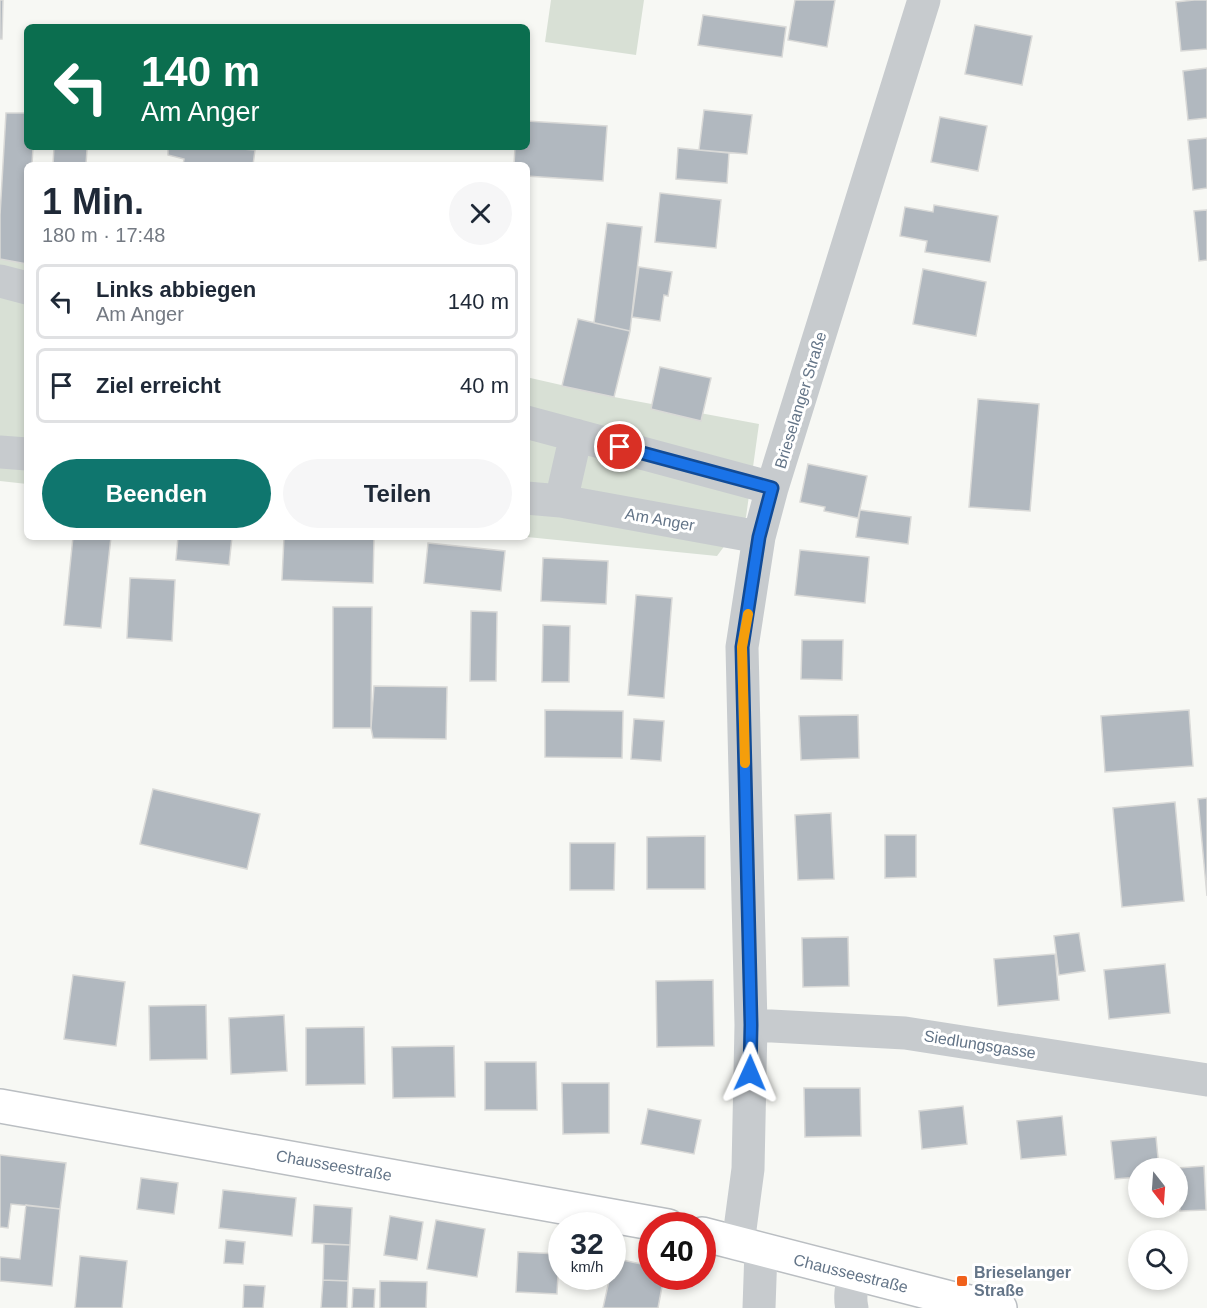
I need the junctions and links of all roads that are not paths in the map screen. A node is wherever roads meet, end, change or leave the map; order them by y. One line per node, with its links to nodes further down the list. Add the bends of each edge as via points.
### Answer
1 (924, 0): 8 (street, Brieselanger Straße)
2 (0, 281): 3 (street)
3 (24, 287)
4 (530, 423): 5 (street)
5 (576, 435): 8 (street); 10 (street)
6 (0, 452): 7 (street)
7 (24, 454)
8 (772, 488): 11 (street, Brieselanger Straße)
9 (530, 498): 10 (street, Am Anger)
10 (561, 501): 11 (street, Am Anger)
11 (759, 537): 12 (street, Brieselanger Straße, via 742,647)
12 (751, 1025): 13 (street, Siedlungsgasse, via 905,1033); 17 (street, Brieselanger Straße)
13 (1207, 1080)
14 (0, 1106): 15 (main road, Chausseestraße)
15 (638, 1221)
16 (716, 1238): 17 (main road, Chausseestraße)
17 (750, 1247): 18 (main road, Chausseestraße); 19 (street, Brieselanger Straße)
18 (854, 1274): 20 (street); 21 (main road, Chausseestraße)
19 (759, 1308)
20 (852, 1308)
21 (1000, 1308)

